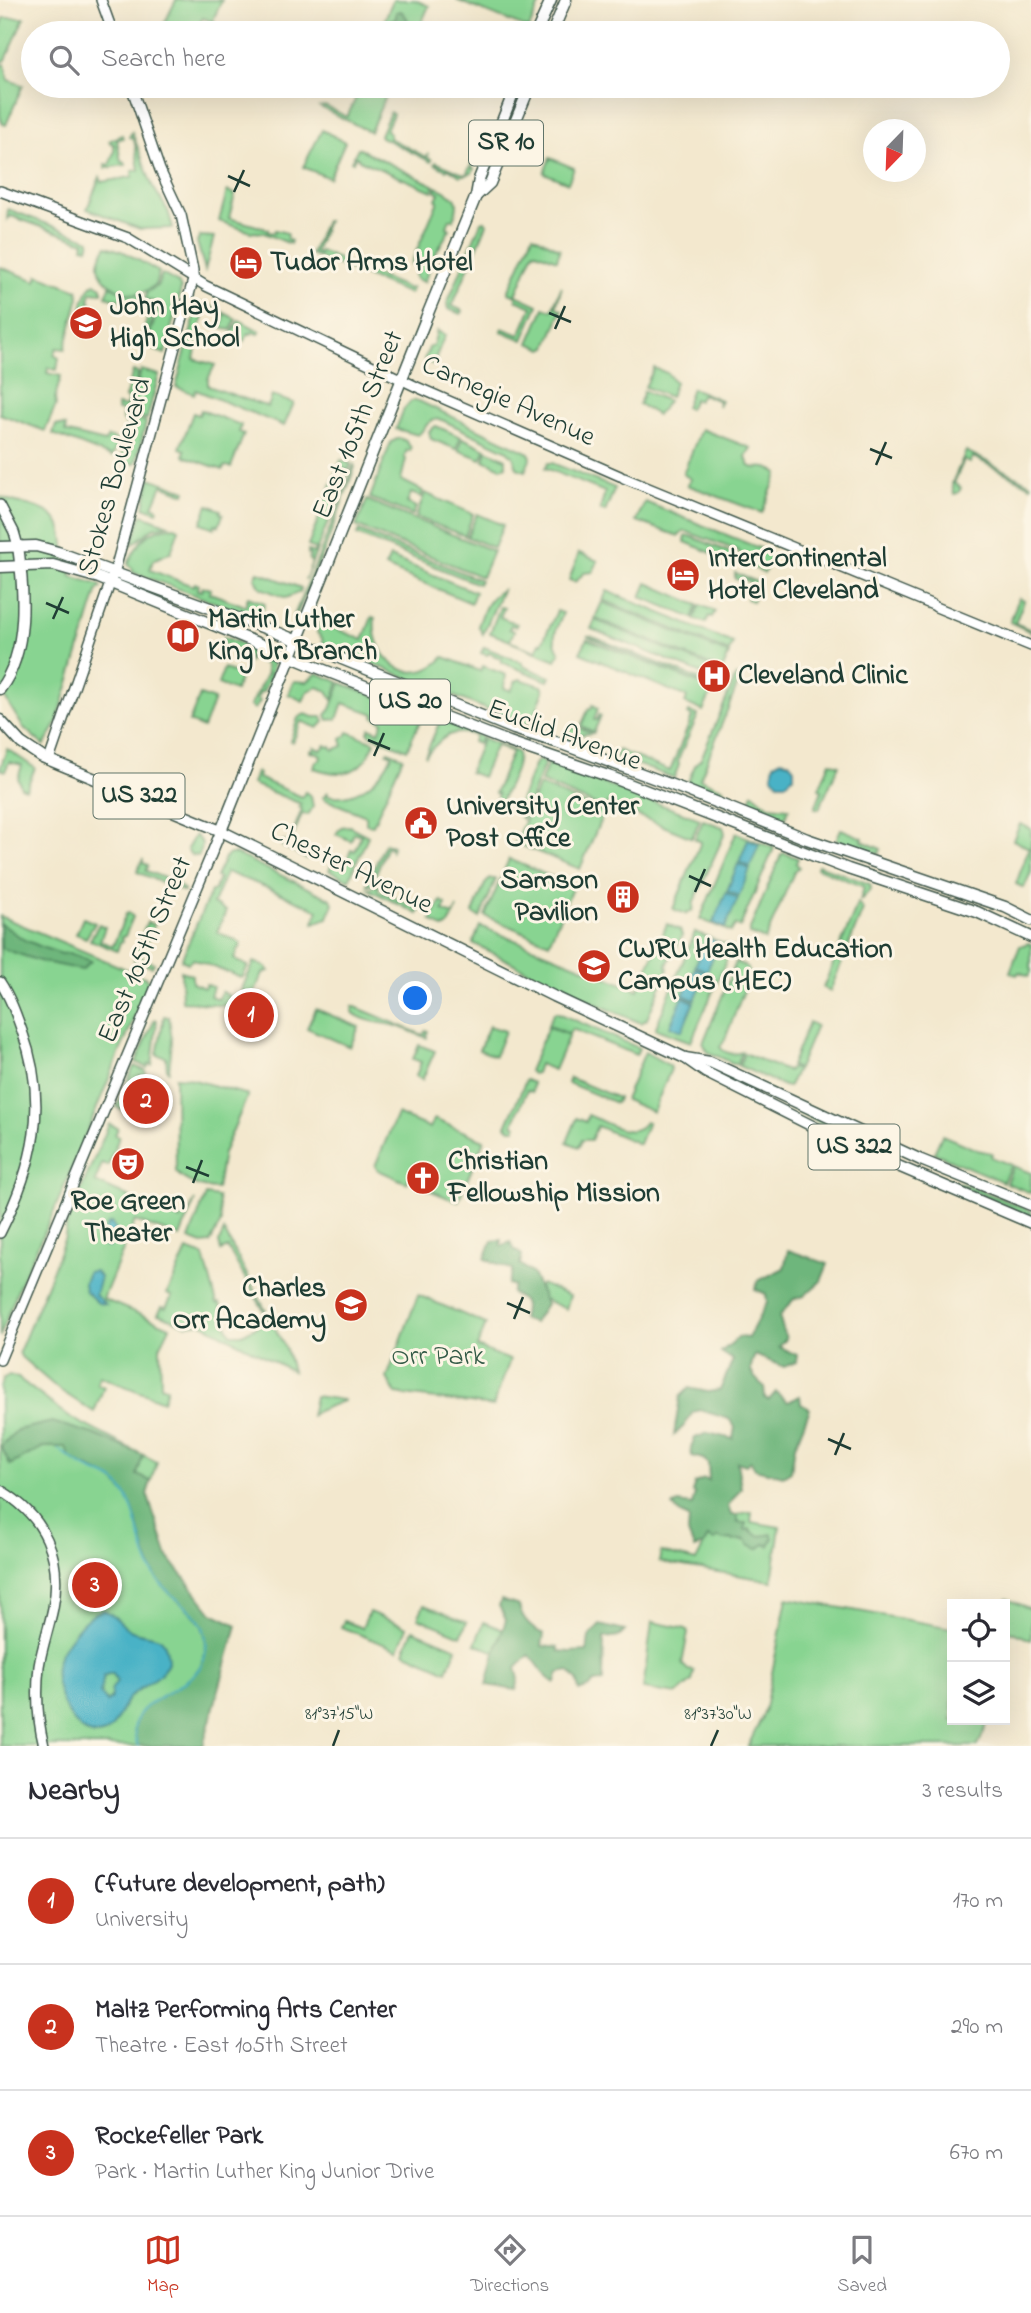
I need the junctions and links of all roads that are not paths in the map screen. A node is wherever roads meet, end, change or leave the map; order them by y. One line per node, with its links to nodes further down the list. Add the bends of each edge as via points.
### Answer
1 (102, 0): 4 (main road)
2 (551, 0): 5 (main road)
3 (566, 0): 6 (main road)
4 (109, 21)
5 (541, 21)
6 (557, 21)
7 (135, 98): 12 (main road, Stokes Boulevard, via 181,215)
8 (511, 98): 11 (main road, East 105th Street / SR 10)
9 (525, 98): 11 (main road, East 105th Street / SR 10, via 490,183)
10 (0, 191): 12 (main road, Carnegie Avenue, via 128,238)
11 (476, 196): 13 (main road, East 105th Street / SR 10)
12 (193, 279): 13 (main road, Carnegie Avenue); 19 (main road, Stokes Boulevard)
13 (400, 379): 20 (main road, East 105th Street / SR 10); 21 (main road, Carnegie Avenue, via 622,477)
14 (0, 505): 15 (main road)
15 (18, 546): 16 (main road, Euclid Avenue / US 20); 17 (main road); 19 (main road, Euclid Avenue / US 20, via 53,550)
16 (0, 547)
17 (20, 565): 18 (main road, Euclid Avenue / US 20); 19 (main road, Euclid Avenue / US 20, via 60,566); 23 (main road, via 22,613 14,666)
18 (0, 567)
19 (113, 577): 20 (main road, Euclid Avenue / US 20); 22 (main road, Euclid Avenue / US 20); 25 (main road, Stokes Boulevard)
20 (295, 640): 22 (main road, East 105th Street / SR 10); 27 (main road, Euclid Avenue / US 20, via 514,729)
21 (1031, 646)
22 (289, 656): 26 (main road, East 105th Street / SR 10); 28 (main road, Euclid Avenue / US 20, via 848,869 977,912)
23 (0, 689)
24 (0, 720): 25 (main road, Chester Avenue / US 322, via 21,743)
25 (49, 760): 26 (main road, Chester Avenue / US 322)
26 (221, 831): 30 (main road, Chester Avenue / US 322); 34 (main road, East 105th Street)
27 (1031, 920)
28 (1031, 937)
29 (0, 982): 33 (main road, via 26,1043 37,1104 31,1156)
30 (685, 1058): 31 (main road, Chester Avenue / US 322, via 710,1062 921,1160); 32 (main road, Chester Avenue / US 322, via 856,1148)
31 (1031, 1205)
32 (1031, 1223)
33 (0, 1233)
34 (0, 1360)
35 (0, 1490): 36 (main road, via 37,1520 55,1567 54,1599 37,1687)
36 (44, 1746)

